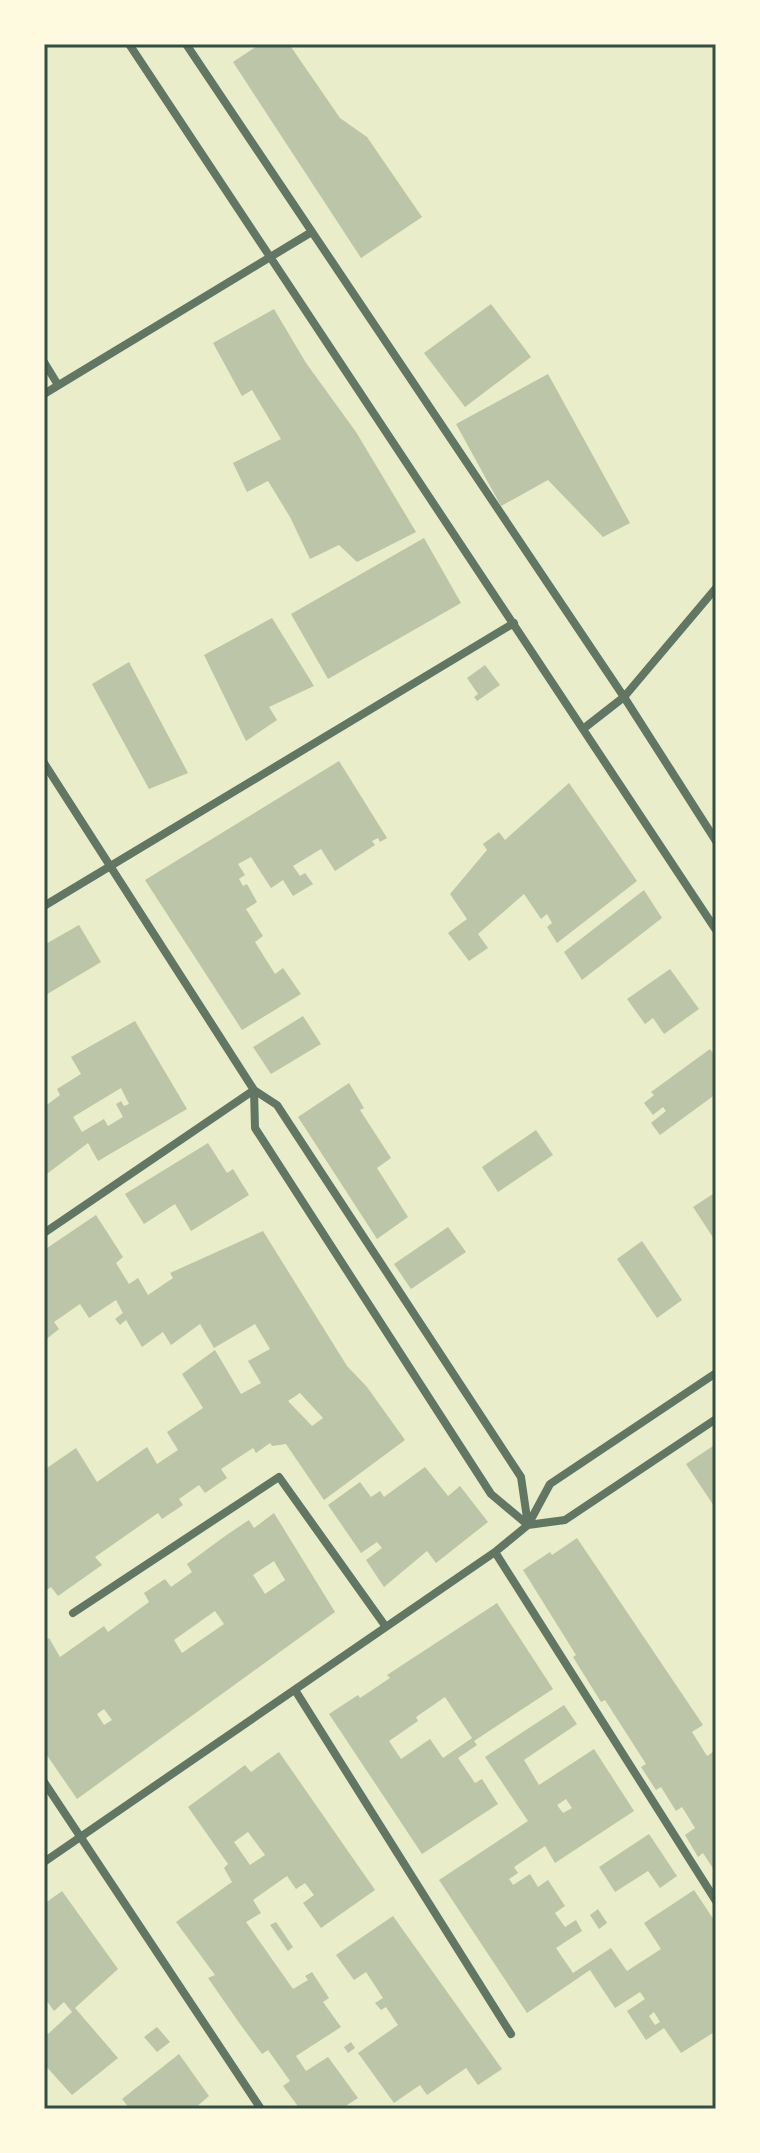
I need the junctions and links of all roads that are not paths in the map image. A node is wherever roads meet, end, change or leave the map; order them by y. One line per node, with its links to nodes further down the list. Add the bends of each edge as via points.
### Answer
1 (129, 44): 4 (street)
2 (186, 44): 3 (street)
3 (310, 233): 4 (street); 10 (street)
4 (270, 257): 6 (street); 9 (street)
5 (44, 362): 6 (street)
6 (58, 385): 7 (street)
7 (44, 394)
8 (716, 588): 10 (street)
9 (514, 623): 11 (street); 14 (street)
10 (624, 697): 11 (street); 13 (street)
11 (583, 729): 16 (street)
12 (44, 763): 14 (street)
13 (716, 841)
14 (110, 866): 15 (street); 17 (street)
15 (44, 906)
16 (716, 930)
17 (254, 1090): 18 (street); 21 (street, via 277,1105 521,1477); 21 (street, via 255,1128 491,1494)
18 (44, 1233)
19 (716, 1373): 21 (street, via 550,1484)
20 (716, 1419): 21 (street, via 565,1520)
21 (528, 1525): 22 (street)
22 (495, 1552): 24 (street); 29 (street)
23 (73, 1613): 24 (street, via 279,1477)
24 (386, 1627): 25 (street)
25 (295, 1690): 27 (street); 30 (street)
26 (44, 1782): 27 (street)
27 (81, 1837): 28 (street); 31 (street)
28 (44, 1862)
29 (716, 1901)
30 (511, 2034)
31 (261, 2109)

